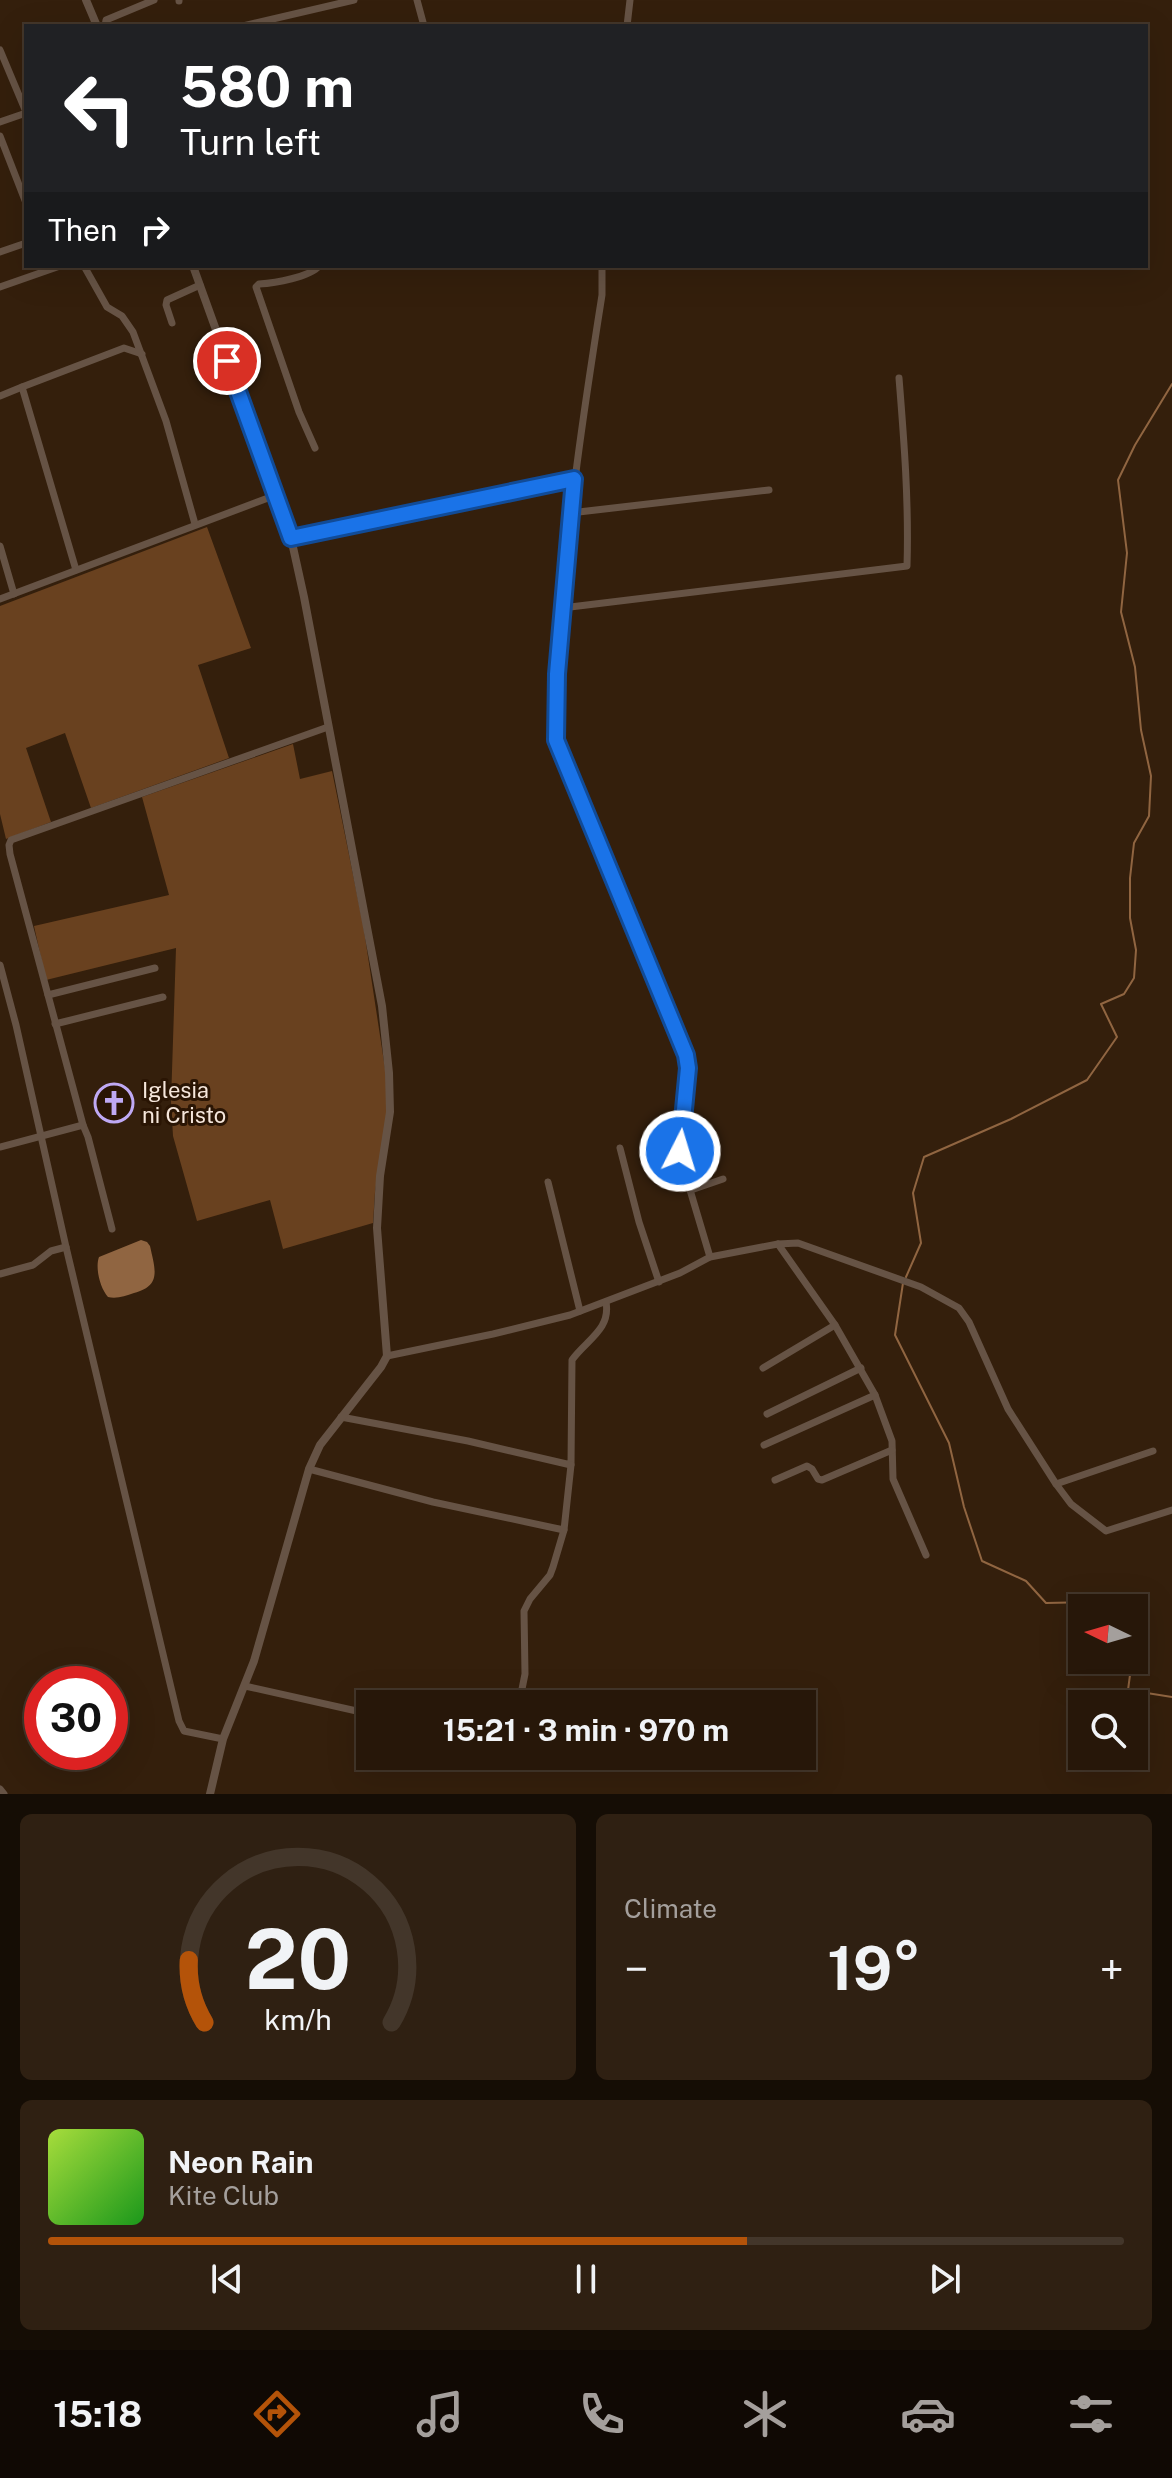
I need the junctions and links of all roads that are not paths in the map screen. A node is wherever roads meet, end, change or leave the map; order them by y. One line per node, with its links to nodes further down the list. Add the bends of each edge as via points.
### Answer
1 (154, 0): 7 (street)
2 (354, 0): 8 (street)
3 (417, 0): 9 (street)
4 (630, 0): 10 (street)
5 (90, 1): 6 (street)
6 (96, 24)
7 (105, 24)
8 (252, 24)
9 (423, 24)
10 (627, 24)
11 (0, 50): 12 (street)
12 (24, 107)
13 (24, 113): 14 (street)
14 (0, 122)
15 (0, 136): 16 (street)
16 (24, 198)
17 (24, 244): 18 (street)
18 (0, 252)
19 (54, 268): 25 (street)
20 (85, 268): 27 (street, via 107,307 126,321)
21 (194, 268): 24 (street)
22 (317, 268): 31 (street, via 256,287)
23 (602, 268): 32 (street)
24 (200, 285): 26 (street, via 167,300); 34 (street)
25 (0, 287)
26 (172, 323)
27 (142, 354): 29 (street, via 124,348); 36 (street)
28 (899, 378): 42 (street, via 907,566)
29 (22, 387): 30 (street); 39 (street)
30 (0, 396)
31 (315, 448)
32 (574, 479): 35 (street); 37 (street)
33 (769, 490): 35 (street)
34 (276, 495): 36 (street); 37 (street)
35 (570, 513): 42 (street)
36 (195, 524): 39 (street)
37 (291, 538): 43 (street)
38 (0, 546): 40 (street)
39 (76, 570): 40 (street)
40 (14, 594): 41 (street)
41 (0, 599)
42 (562, 608): 55 (street, via 556,740 686,1055 680,1151)
43 (328, 727): 46 (street, via 11,840 10,854); 65 (street, via 382,1006 390,1083 377,1228)
44 (0, 965): 50 (street)
45 (155, 968): 46 (street)
46 (48, 995): 48 (street)
47 (163, 997): 48 (street)
48 (55, 1024): 49 (street)
49 (83, 1125): 50 (street); 56 (street)
50 (40, 1137): 51 (street); 58 (street)
51 (0, 1147)
52 (620, 1148): 61 (street)
53 (723, 1179): 55 (street)
54 (548, 1182): 63 (street)
55 (691, 1190): 59 (street)
56 (112, 1229)
57 (778, 1244): 59 (street); 64 (street); 77 (street, via 807,1245 921,1287 959,1308 1008,1409)
58 (66, 1247): 60 (street, via 33,1265); 84 (street, via 179,1721 184,1731)
59 (710, 1257): 61 (street)
60 (0, 1274)
61 (659, 1282): 62 (street)
62 (606, 1302): 63 (street); 74 (street, via 601,1330 572,1360)
63 (580, 1311): 65 (street)
64 (835, 1325): 66 (street); 67 (street)
65 (387, 1356): 70 (street)
66 (763, 1368)
67 (861, 1368): 68 (street); 69 (street)
68 (875, 1395): 71 (street); 72 (street)
69 (767, 1414)
70 (341, 1417): 74 (street); 75 (street)
71 (764, 1445)
72 (892, 1450): 76 (street, via 822,1480 810,1466); 80 (street, via 893,1479)
73 (1153, 1451): 77 (street)
74 (571, 1465): 79 (street)
75 (309, 1469): 79 (street); 81 (street)
76 (775, 1480)
77 (1056, 1484): 78 (street, via 1071,1504 1106,1531)
78 (1172, 1510)
79 (564, 1530): 82 (street, via 550,1575 524,1611)
80 (926, 1555)
81 (245, 1686): 83 (street); 84 (street)
82 (522, 1690)
83 (356, 1711)
84 (223, 1739): 87 (street)
85 (0, 1789): 86 (street)
86 (4, 1794)
87 (210, 1794)

